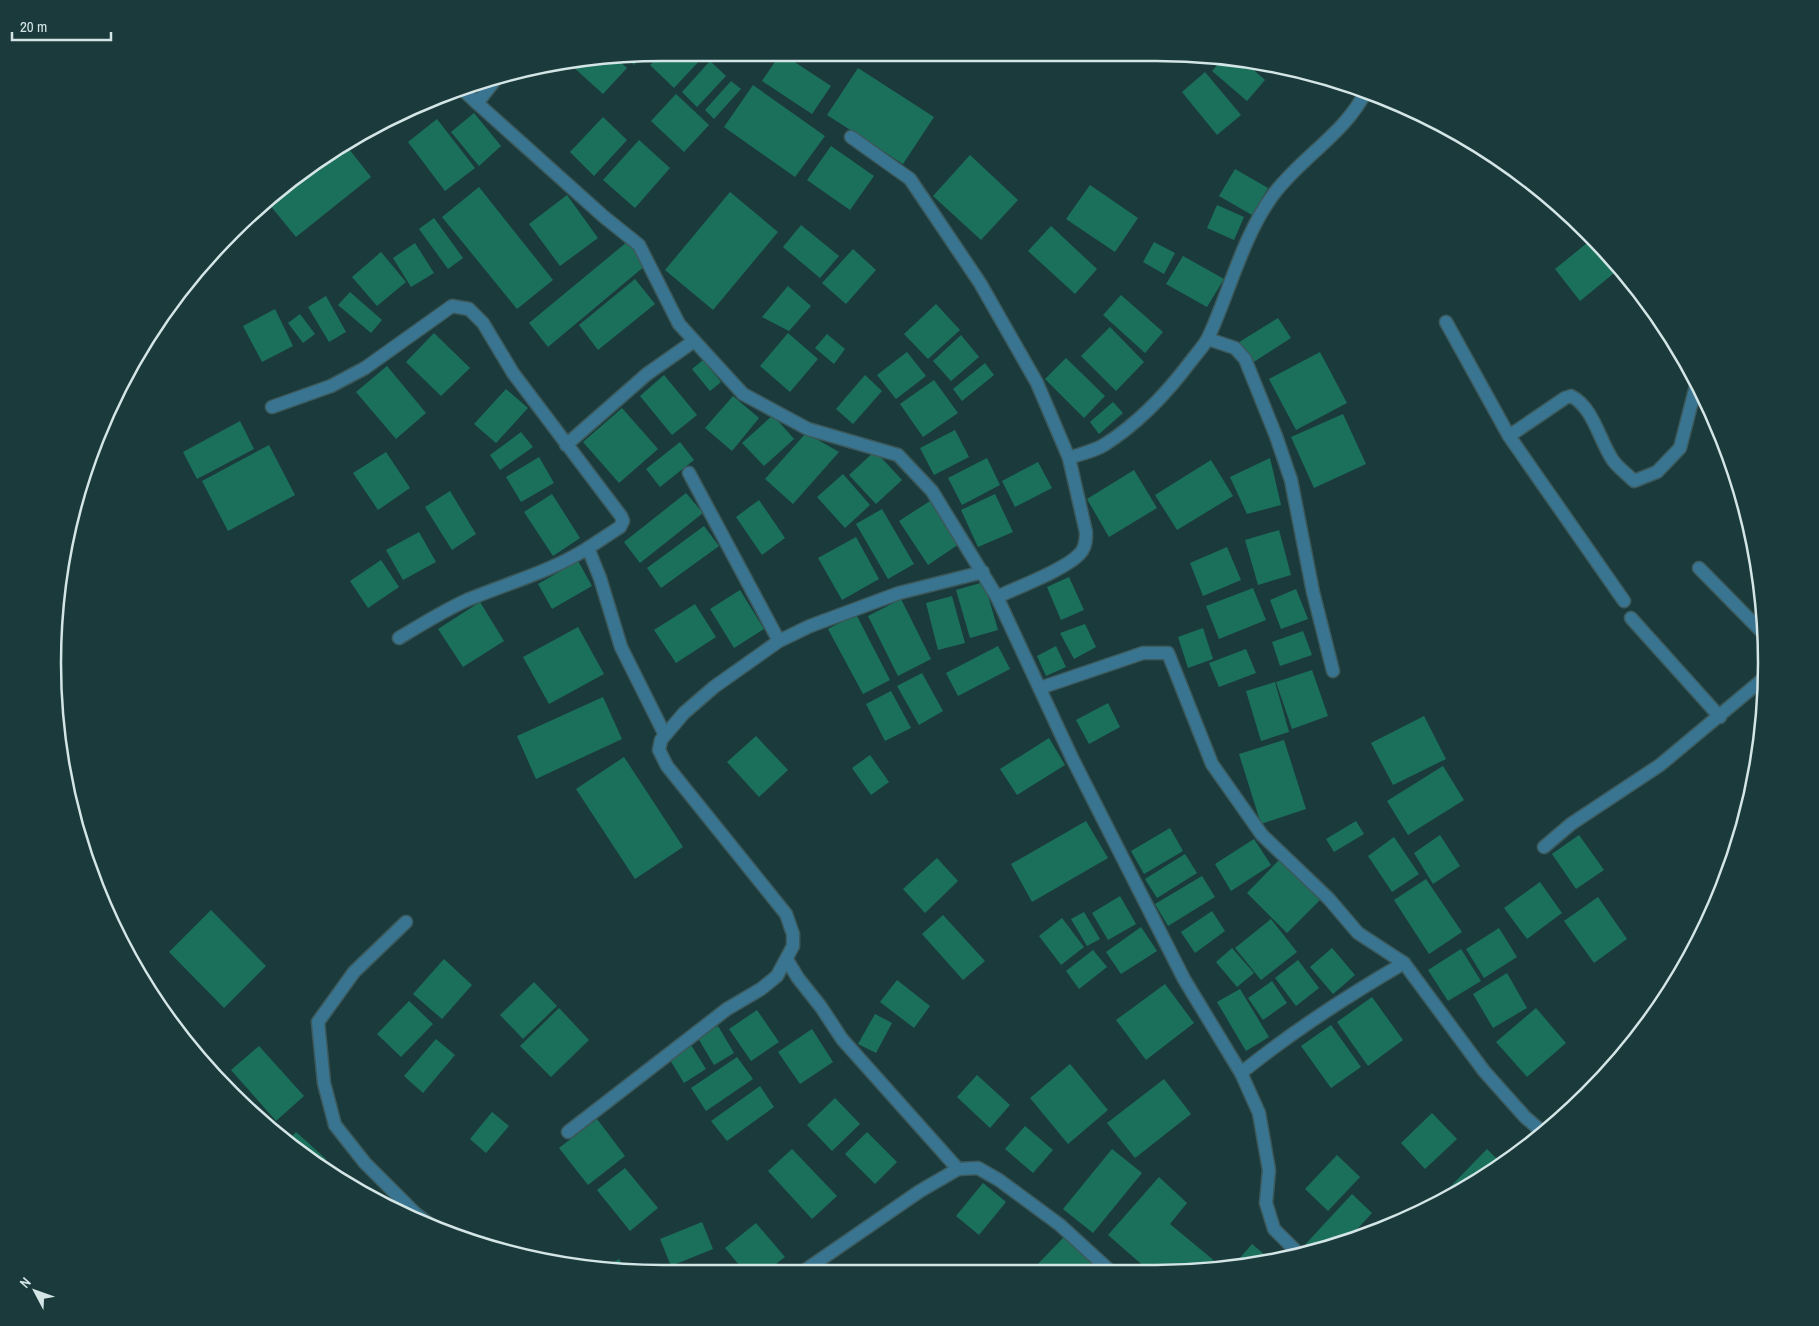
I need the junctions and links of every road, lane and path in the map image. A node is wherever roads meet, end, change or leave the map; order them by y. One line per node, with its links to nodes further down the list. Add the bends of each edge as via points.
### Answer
1 (490, 87): 4 (street)
2 (467, 94): 4 (street)
3 (1362, 98): 7 (street, via 1347,120 1293,171 1272,196 1256,224)
4 (476, 103): 8 (street, via 639,245 678,324)
5 (851, 137): 13 (street, via 910,179 968,263 1037,384)
6 (1446, 322): 11 (street)
7 (1208, 339): 13 (street, via 1150,410 1103,446); 24 (street, via 1235,348 1245,359 1276,436 1291,480 1313,592)
8 (694, 341): 12 (street, via 647,374); 17 (street, via 742,394 808,429 898,455 932,491)
9 (1694, 393): 11 (street, via 1680,448 1657,472 1634,481 1612,460 1596,426 1577,399 1571,396)
10 (272, 407): 12 (street, via 331,386 365,368 452,306 459,306 468,309 483,323 513,373)
11 (1509, 436): 19 (street)
12 (566, 445): 15 (street, via 623,521 620,527)
13 (1069, 458): 18 (street, via 1086,532 1082,550 1075,558)
14 (689, 473): 23 (street)
15 (588, 548): 22 (street, via 526,579 438,614); 28 (street, via 621,647)
16 (1699, 568): 21 (street)
17 (983, 572): 18 (street); 23 (street, via 899,593 810,626)
18 (997, 597): 26 (street)
19 (1624, 601)
20 (1631, 618): 27 (street)
21 (1756, 626)
22 (400, 638)
23 (780, 641): 28 (street, via 714,686 684,713)
24 (1333, 671)
25 (1757, 684): 27 (street)
26 (1040, 688): 32 (street, via 1144,653 1168,653 1212,764 1262,835 1329,899 1358,933); 33 (street, via 1184,979)
27 (1720, 717): 29 (street, via 1653,770 1571,824)
28 (666, 735): 31 (street, via 659,750 666,766 786,914 794,946)
29 (1544, 848)
30 (406, 922): 37 (street, via 354,972 318,1022 324,1083 335,1125)
31 (787, 960): 35 (street, via 777,976 727,1009); 36 (street, via 842,1039)
32 (1404, 963): 33 (street, via 1310,1021); 34 (street, via 1484,1071)
33 (1241, 1073): 38 (street, via 1259,1113 1269,1170 1266,1203 1274,1229)
34 (1537, 1128)
35 (568, 1132)
36 (958, 1169): 39 (street, via 920,1191); 40 (street, via 978,1168 999,1180 1060,1225)
37 (407, 1207)
38 (1293, 1248)
39 (813, 1265)
40 (1104, 1265)

